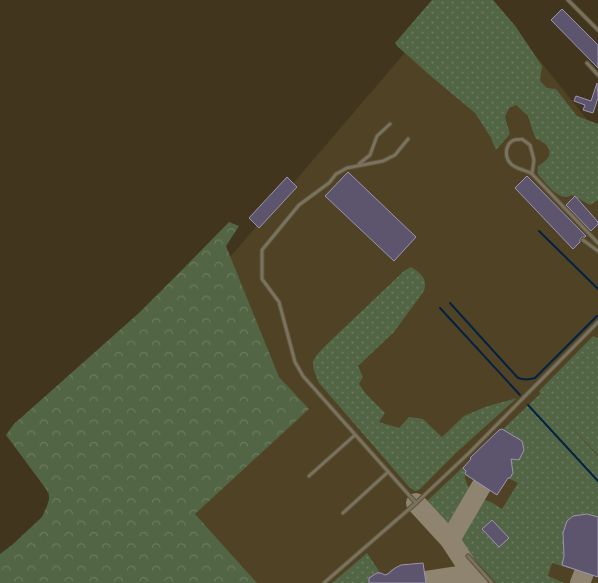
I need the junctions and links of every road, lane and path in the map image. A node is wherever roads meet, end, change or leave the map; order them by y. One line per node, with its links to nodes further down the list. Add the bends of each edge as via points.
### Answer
1 (568, 0): 2 (lane)
2 (598, 30)
3 (587, 63): 4 (lane)
4 (598, 76)
5 (390, 124): 7 (lane, via 378,136 370,156)
6 (408, 140): 7 (lane, via 395,155)
7 (357, 166): 13 (lane, via 336,174 299,205 262,250 262,279 279,302 295,362 303,376)
8 (532, 174): 8 (lane, via 534,160 530,145 514,140 506,154 510,163); 10 (lane)
9 (583, 240): 11 (lane)
10 (598, 243)
11 (598, 251)
12 (598, 322): 16 (lane)
13 (355, 435): 14 (lane); 15 (lane)
14 (388, 472): 16 (lane); 17 (lane)
15 (309, 476)
16 (416, 502): 19 (lane)
17 (343, 513)
18 (468, 556): 20 (lane)
19 (324, 583)
20 (492, 583)

